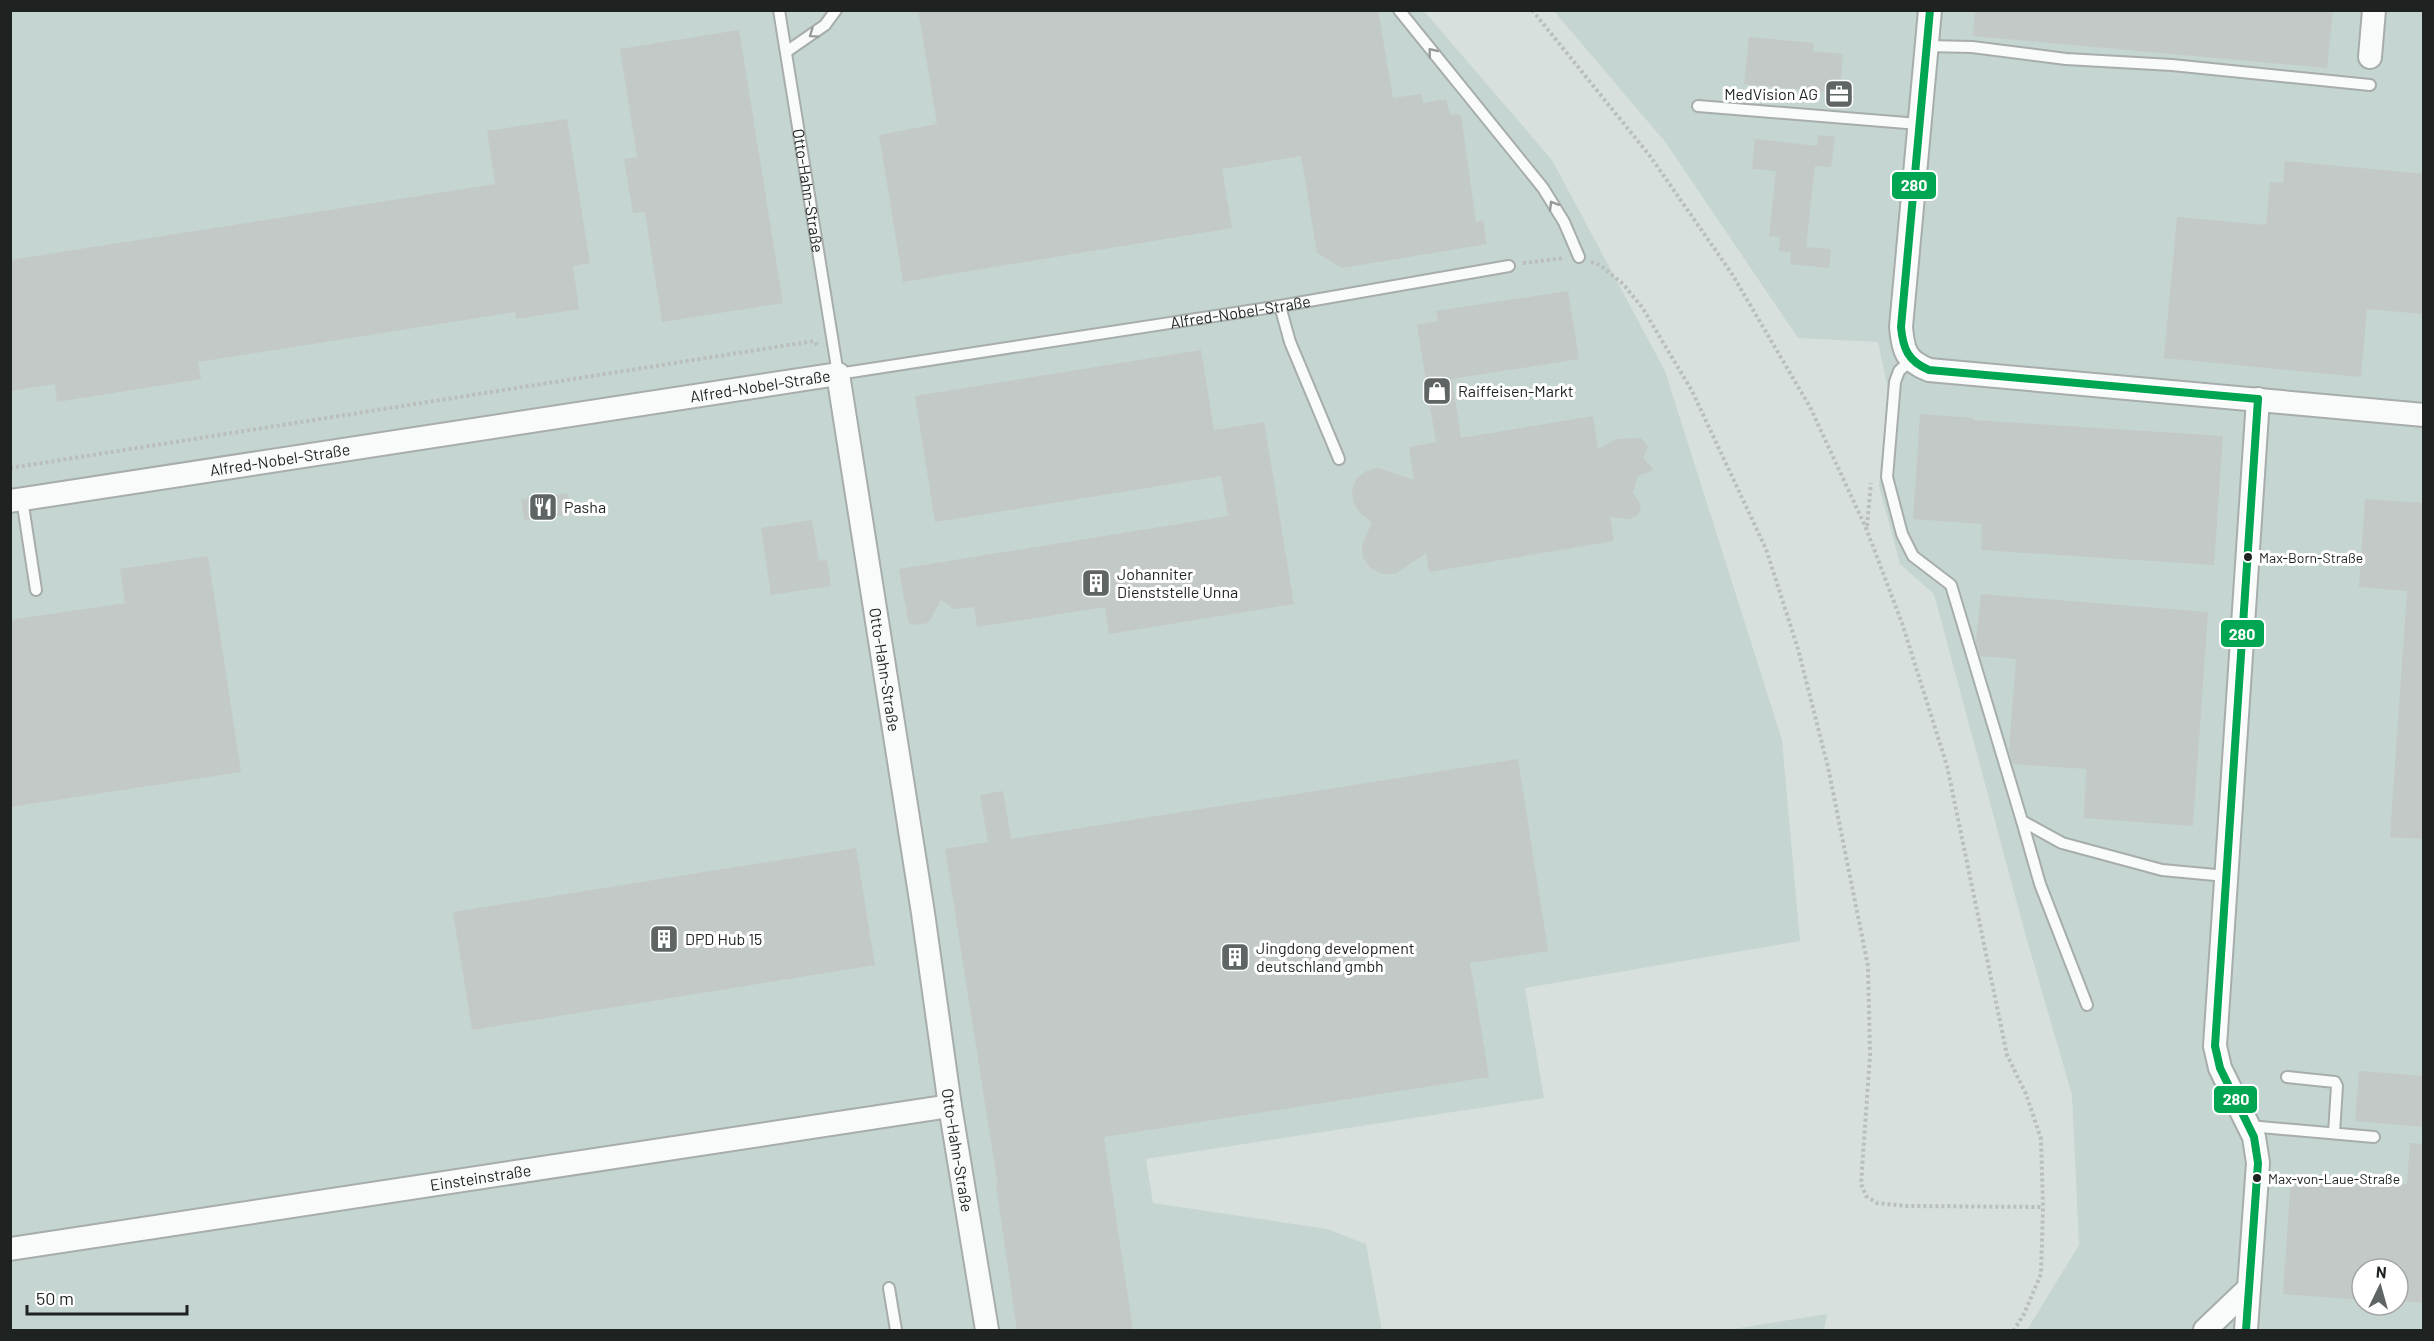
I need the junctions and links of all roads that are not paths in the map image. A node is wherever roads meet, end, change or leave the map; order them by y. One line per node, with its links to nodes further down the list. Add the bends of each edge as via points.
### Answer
1 (779, 10): 7 (lane, Otto-Hahn-Straße)
2 (836, 10): 7 (lane, one-way to 7, via 825,25)
3 (1399, 10): 12 (lane, one-way to 3, via 1564,222 1543,188)
4 (1930, 10): 6 (street)
5 (2374, 10): 8 (street)
6 (1926, 46): 9 (lane, via 1972,47); 11 (street)
7 (786, 52): 16 (lane, Otto-Hahn-Straße)
8 (2370, 57)
9 (2370, 85)
10 (1698, 106): 11 (lane)
11 (1919, 123): 15 (street, via 1901,327)
12 (1579, 258)
13 (1509, 266): 14 (lane, Alfred-Nobel-Straße)
14 (1280, 306): 16 (lane, Alfred-Nobel-Straße); 19 (lane, via 1290,342)
15 (1909, 357): 17 (street, via 1929,370); 22 (lane, via 1895,382 1887,477 1902,534 1913,556 1951,585)
16 (838, 374): 20 (street, Alfred-Nobel-Straße); 26 (street, Otto-Hahn-Straße)
17 (2258, 399): 18 (street); 23 (street)
18 (2424, 415)
19 (1339, 459)
20 (16, 500): 21 (lane)
21 (36, 590)
22 (2022, 821): 23 (lane, via 2062,843 2162,870); 24 (lane, via 2040,884)
23 (2226, 876): 27 (street, via 2215,1046 2220,1068)
24 (2086, 1005)
25 (2287, 1077): 28 (lane, via 2335,1082)
26 (950, 1106): 30 (street, Einsteinstraße); 34 (street, Otto-Hahn-Straße)
27 (2249, 1126): 28 (lane); 32 (street, via 2258,1163)
28 (2334, 1134): 29 (lane)
29 (2374, 1137)
30 (10, 1249)
31 (889, 1288): 33 (lane)
32 (2249, 1288): 35 (street); 36 (street)
33 (896, 1330)
34 (987, 1330)
35 (2205, 1330)
36 (2246, 1330)

